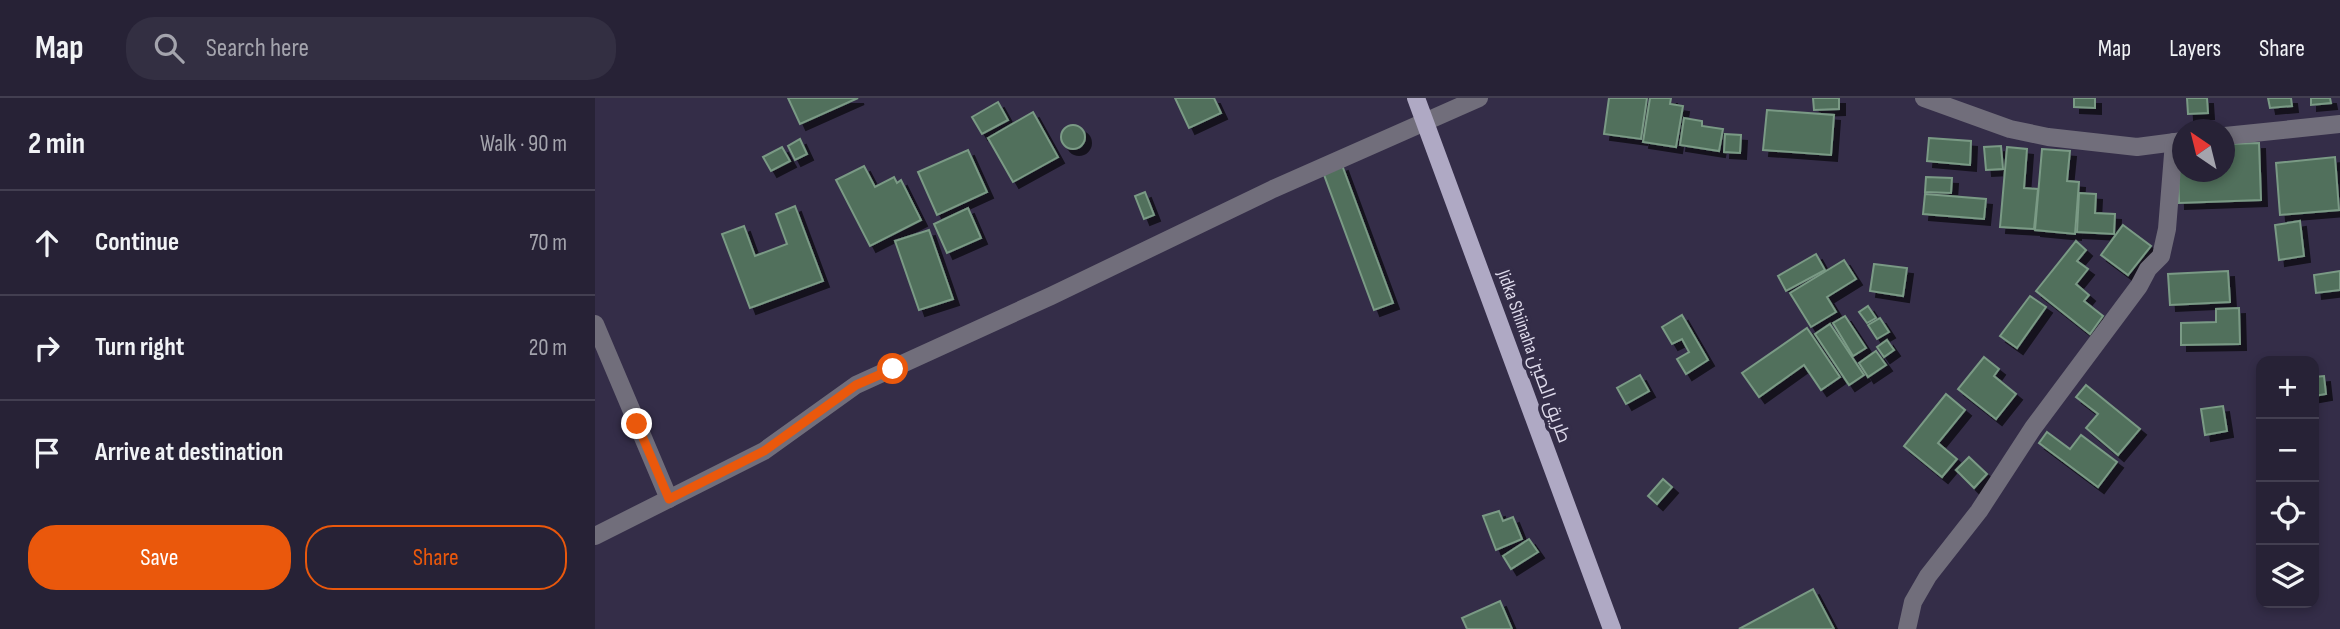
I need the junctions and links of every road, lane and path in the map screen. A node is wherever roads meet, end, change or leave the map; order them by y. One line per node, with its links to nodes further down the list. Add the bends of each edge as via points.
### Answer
1 (1416, 98): 4 (main road, Jidka Shiinaha طريق الصين)
2 (1479, 98): 4 (street)
3 (1924, 98): 7 (street, via 2010,129 2048,137 2137,147)
4 (1426, 122): 10 (street, via 856,385 764,451); 12 (main road, Jidka Shiinaha طريق الصين)
5 (2340, 124): 6 (street)
6 (2235, 135)
7 (2172, 142)
8 (2173, 182): 13 (street, via 2161,256 1928,576 1913,602)
9 (595, 324): 10 (street)
10 (669, 499): 11 (street)
11 (595, 536)
12 (1607, 627)
13 (1907, 629)

